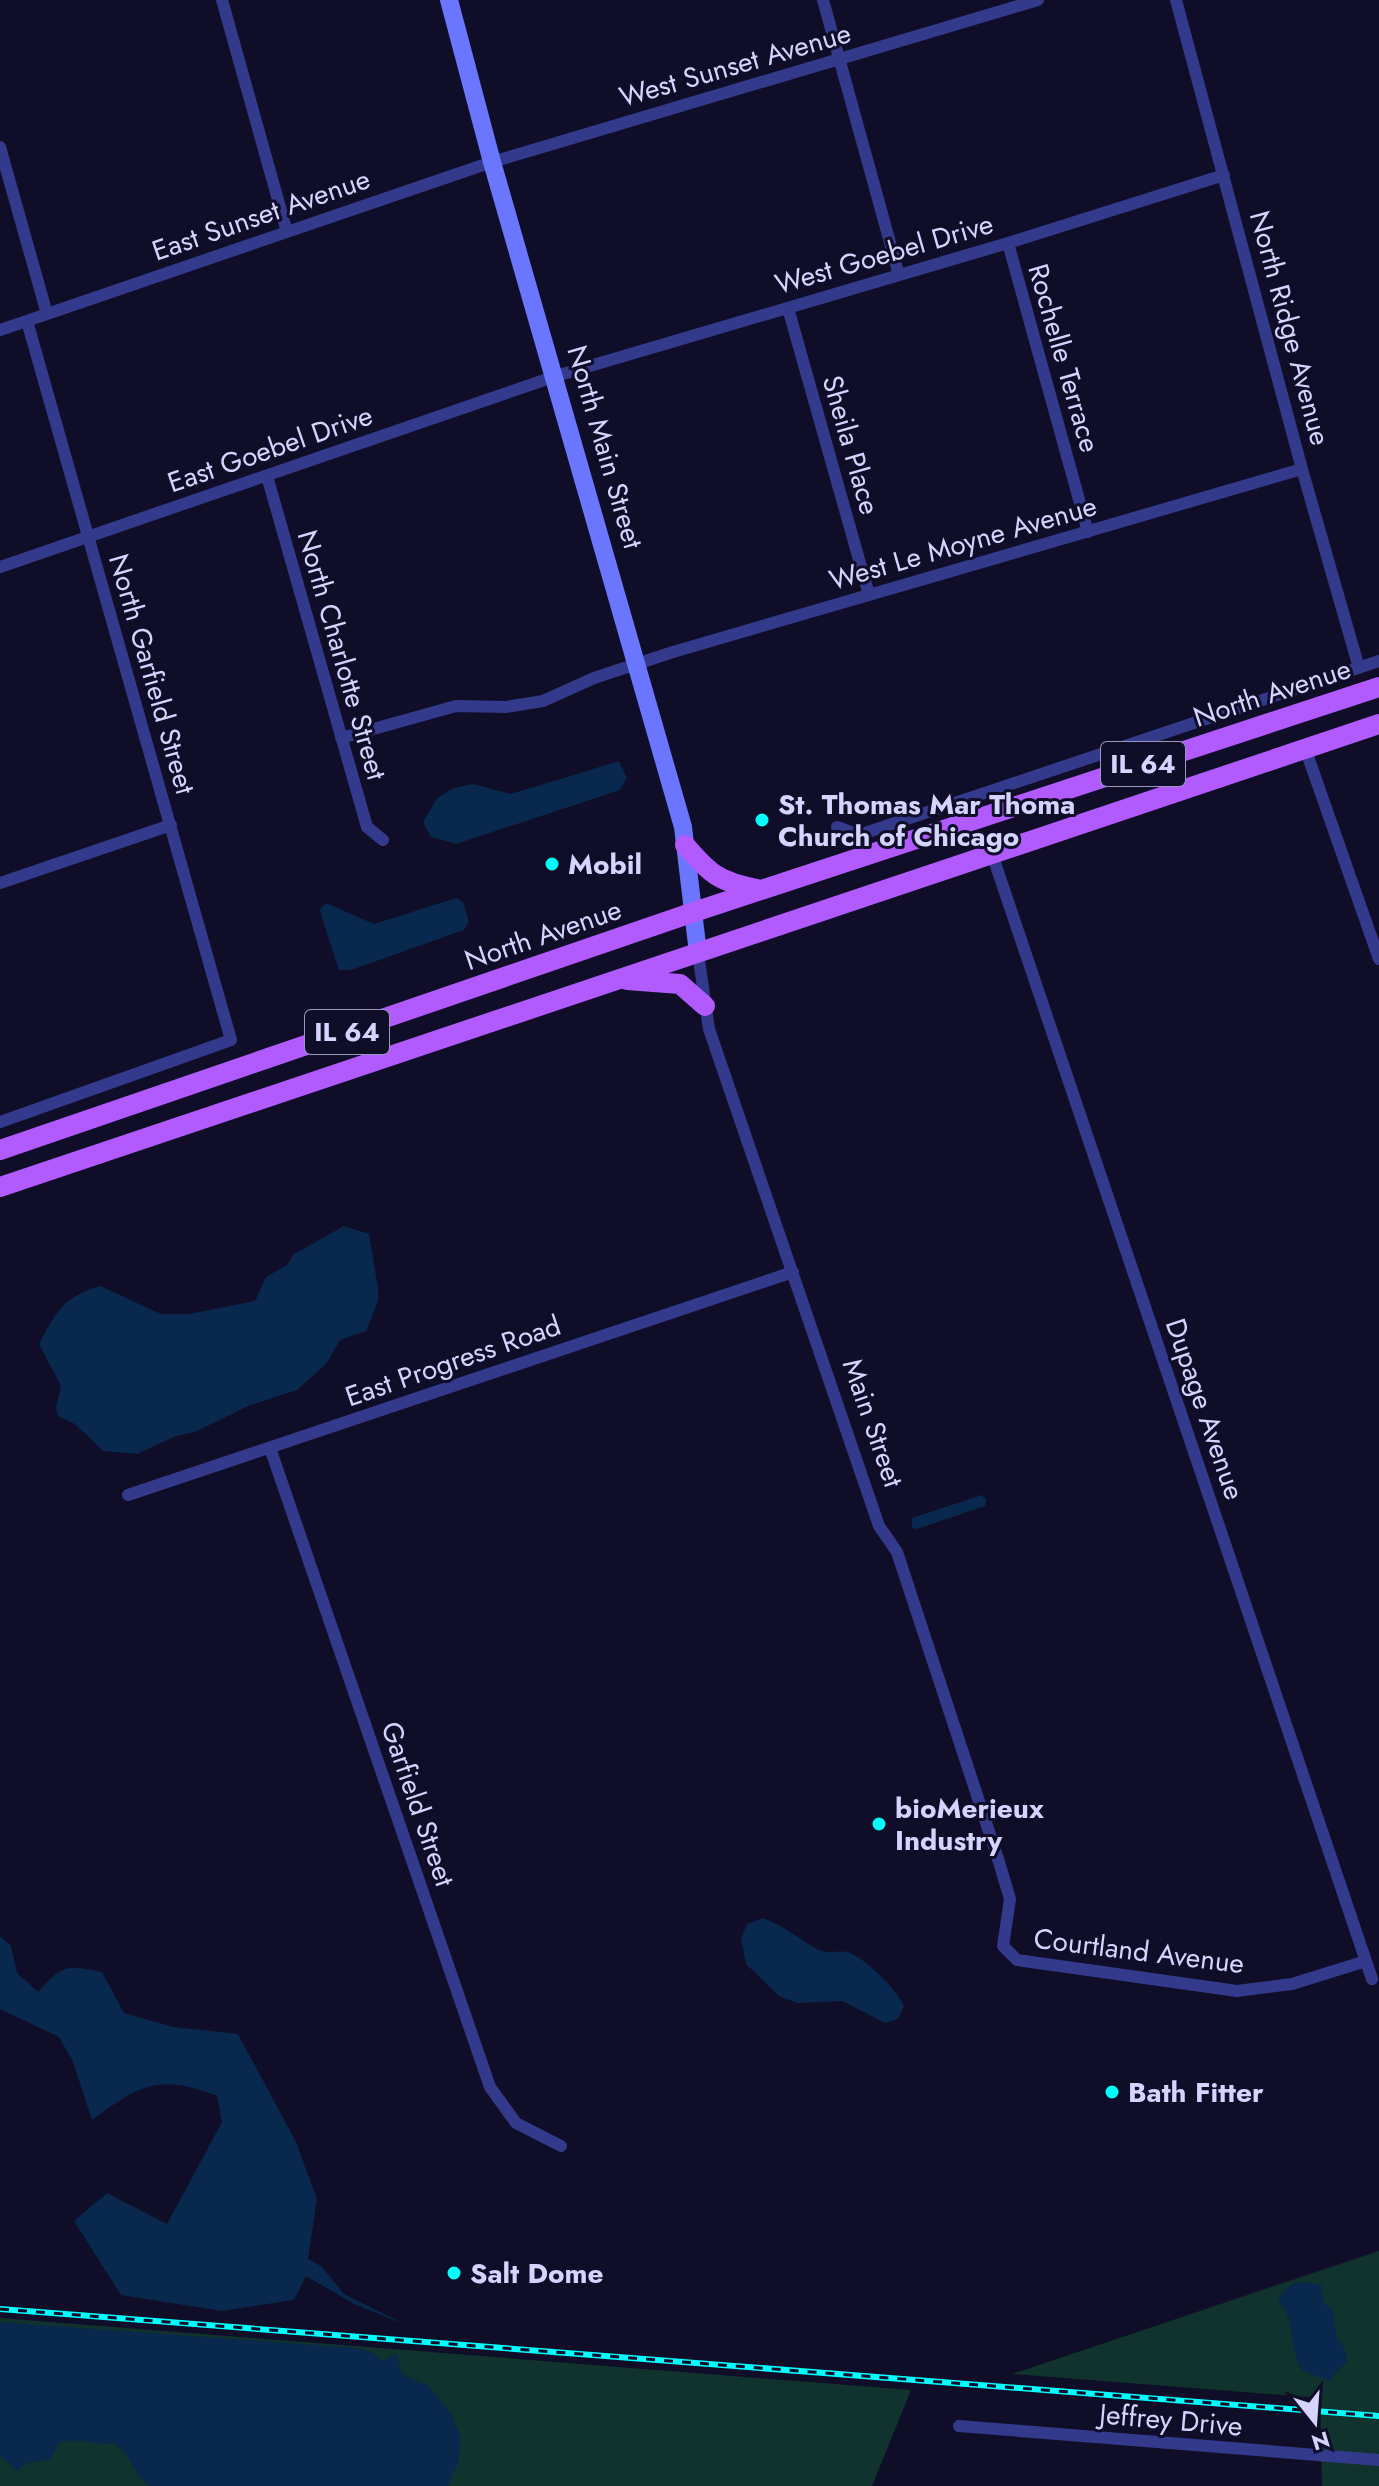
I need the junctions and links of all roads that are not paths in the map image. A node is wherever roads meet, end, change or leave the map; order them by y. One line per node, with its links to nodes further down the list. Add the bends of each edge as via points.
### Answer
1 (222, 0): 10 (street)
2 (449, 0): 8 (street, North Main Street)
3 (823, 0): 6 (street)
4 (1038, 0): 6 (street, West Sunset Avenue)
5 (1176, 0): 9 (street, North Ridge Avenue)
6 (840, 59): 8 (street, West Sunset Avenue); 12 (street)
7 (0, 147): 14 (street)
8 (492, 162): 10 (street, East Sunset Avenue); 17 (street, North Main Street)
9 (1224, 175): 11 (street, West Goebel Drive); 18 (street, North Ridge Avenue)
10 (287, 232): 14 (street, East Sunset Avenue)
11 (1008, 243): 12 (street, West Goebel Drive); 20 (street, Rochelle Terrace)
12 (899, 275): 13 (street, West Goebel Drive)
13 (788, 308): 17 (street, West Goebel Drive); 23 (street, Sheila Place)
14 (47, 314): 15 (street, East Sunset Avenue)
15 (27, 321): 16 (street); 21 (street, North Garfield Street)
16 (0, 330)
17 (556, 376): 19 (street, East Goebel Drive); 25 (street, North Main Street)
18 (1302, 469): 20 (street, West Le Moyne Avenue); 26 (street, North Ridge Avenue)
19 (267, 476): 21 (street, East Goebel Drive); 29 (street, North Charlotte Street)
20 (1088, 532): 23 (street, West Le Moyne Avenue)
21 (87, 537): 22 (street, East Goebel Drive); 31 (street, North Garfield Street)
22 (0, 567)
23 (869, 595): 25 (street, West Le Moyne Avenue)
24 (1379, 661): 26 (street, North Avenue)
25 (637, 664): 29 (street, West Le Moyne Avenue, via 543,701 456,706); 34 (street, North Main Street)
26 (1359, 668): 32 (street, North Avenue, via 859,835)
27 (1379, 687): 37 (main road, North Avenue / IL 64)
28 (1379, 724): 30 (main road, IL 64)
29 (341, 738): 33 (street, North Charlotte Street, via 367,827)
30 (1305, 748): 35 (main road, IL 64); 40 (street)
31 (171, 825): 36 (street); 43 (street, North Garfield Street, via 231,1040)
32 (837, 827)
33 (383, 840)
34 (685, 845): 37 (main road, via 725,883); 38 (street, North Main Street)
35 (992, 854): 39 (main road, IL 64); 50 (street, Dupage Avenue)
36 (0, 883)
37 (761, 890): 38 (main road, North Avenue / IL 64)
38 (694, 912): 39 (street, Main Street); 44 (main road, North Avenue / IL 64)
39 (698, 953): 41 (main road, IL 64); 42 (street, Main Street)
40 (1379, 959)
41 (615, 980): 42 (main road, via 680,984); 45 (main road, IL 64)
42 (705, 1006): 46 (street, Main Street)
43 (0, 1122)
44 (0, 1150)
45 (0, 1187)
46 (793, 1272): 47 (street, East Progress Road); 49 (street, Main Street, via 879,1526 897,1552 999,1862 1010,1899)
47 (270, 1448): 48 (street, East Progress Road); 52 (street, Garfield Street, via 490,2087 516,2123)
48 (128, 1495)
49 (1003, 1946): 50 (street, Courtland Avenue, via 1017,1960 1237,1991 1292,1984)
50 (1366, 1961): 51 (street, Dupage Avenue)
51 (1372, 1979)
52 (561, 2146)
53 (959, 2426): 54 (street, Jeffrey Drive)
54 (1379, 2460)

